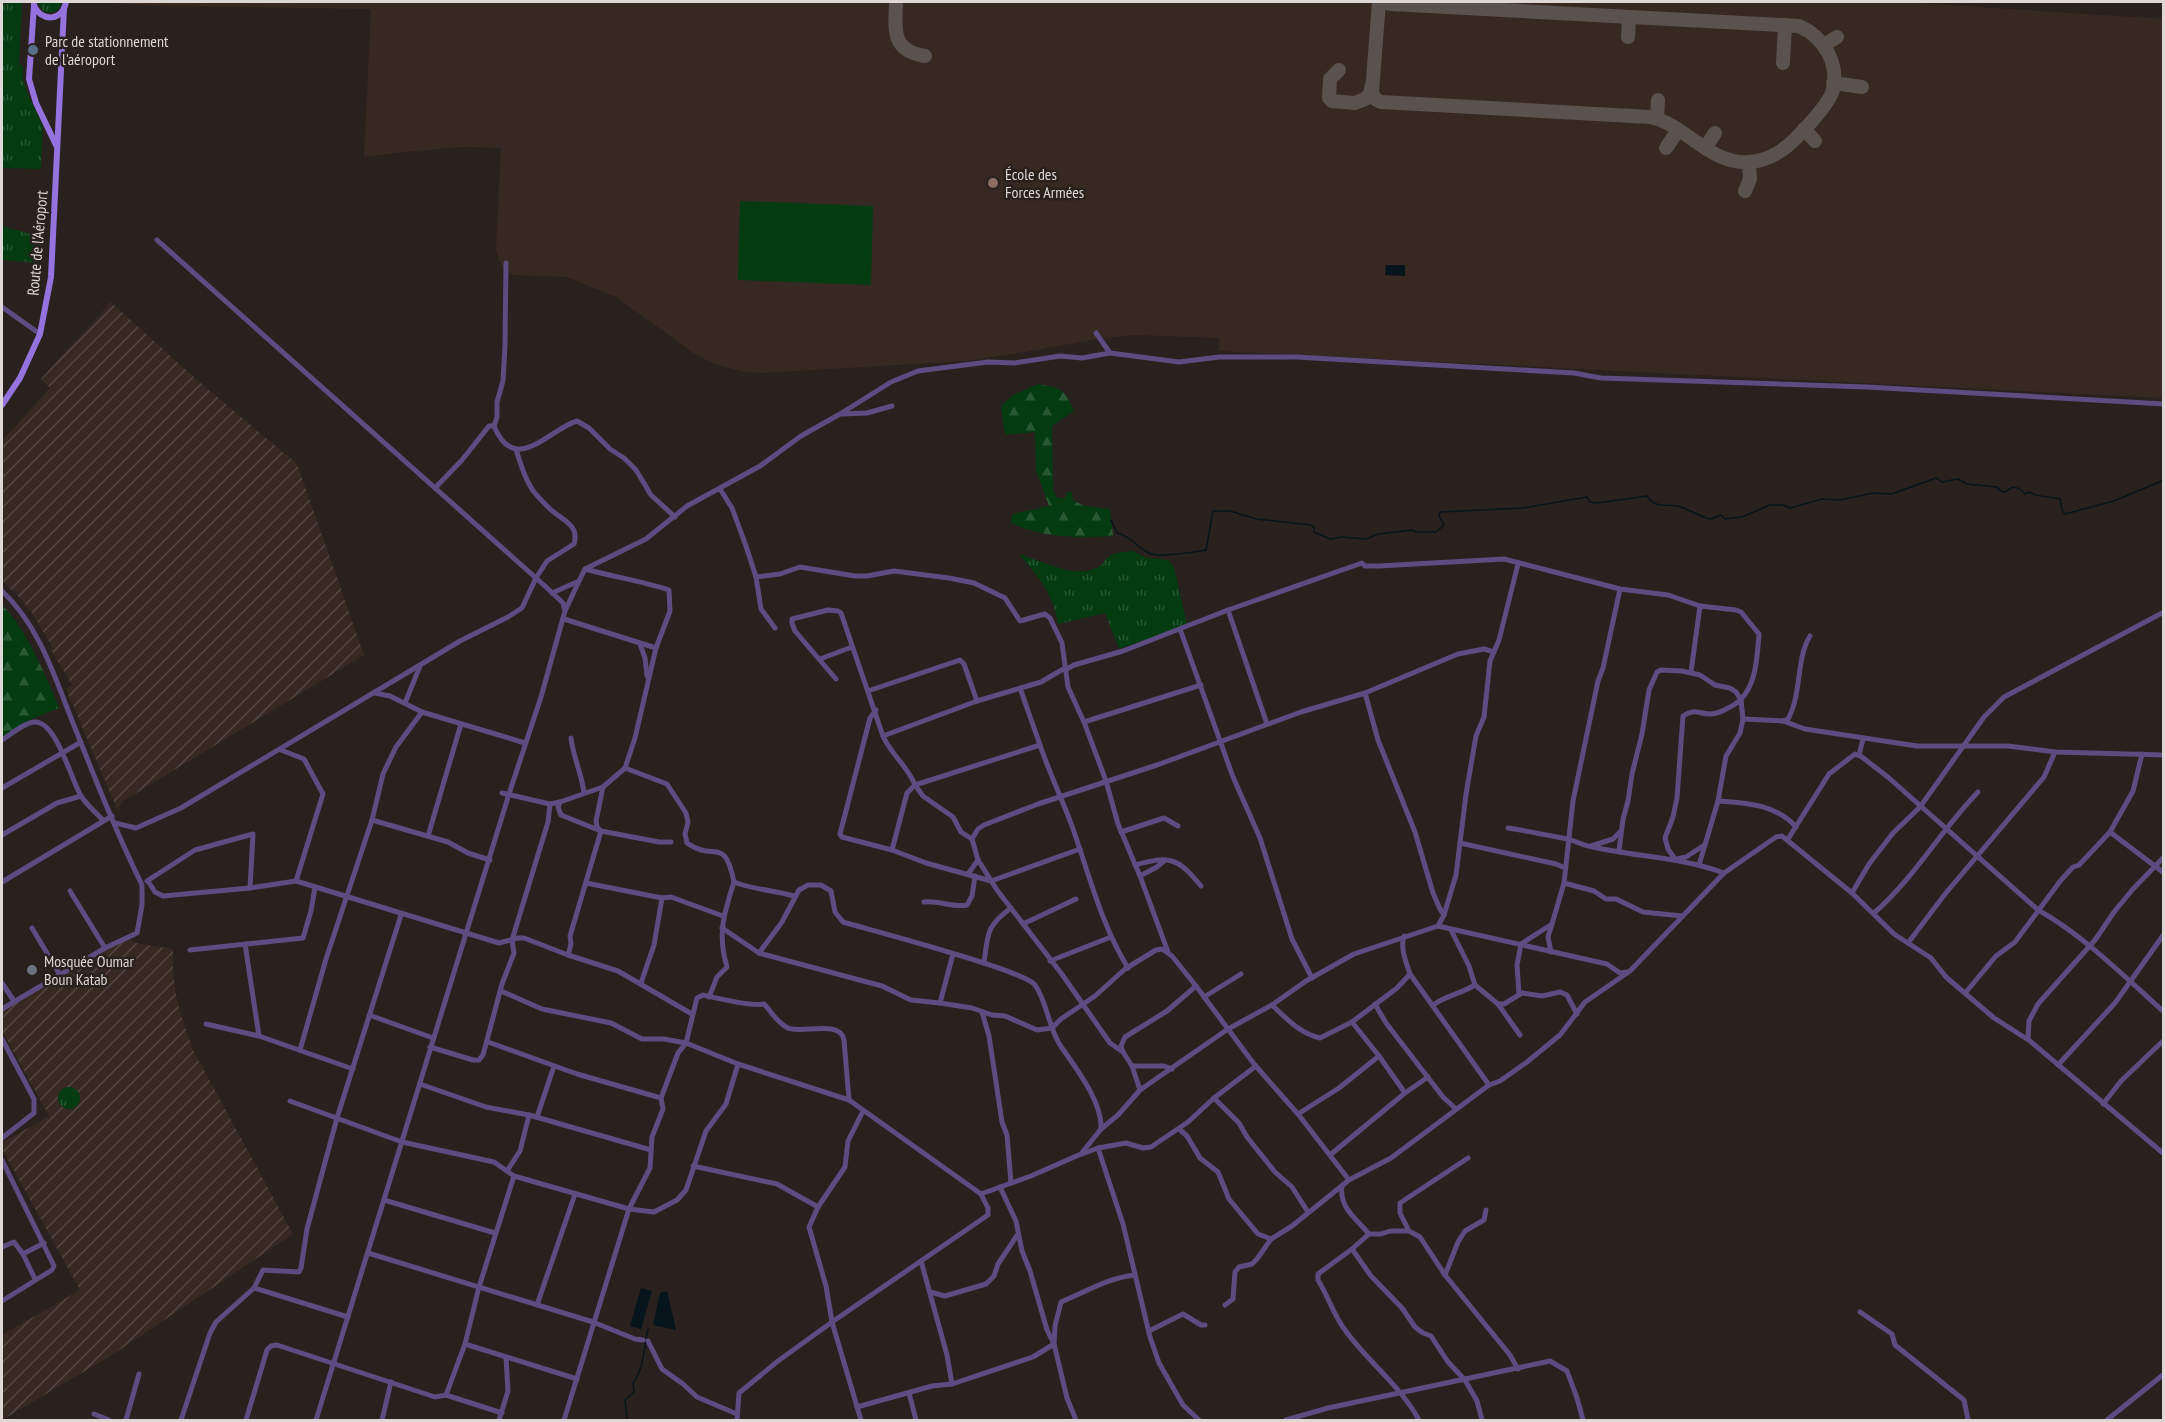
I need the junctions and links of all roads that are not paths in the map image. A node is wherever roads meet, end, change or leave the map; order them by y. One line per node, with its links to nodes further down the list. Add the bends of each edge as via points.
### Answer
1 (34, 3): 2 (main road, Route de l'Aéroport, via 39,13 48,18 57,16); 3 (main road, Route de l'Aéroport, via 29,79)
2 (65, 5): 3 (main road, Route de l'Aéroport)
3 (57, 145): 7 (main road, Route de l'Aéroport, via 51,277)
4 (157, 240): 16 (street)
5 (506, 263): 14 (street, via 506,345)
6 (2, 307): 7 (street)
7 (40, 333): 11 (main road, Route de l'Aéroport, via 20,378)
8 (1096, 333): 9 (street)
9 (1110, 353): 10 (street, via 1179,362 1220,357 1296,357 1575,373 1601,378 1867,387); 13 (street, via 1083,358 988,362 918,372 891,382)
10 (2163, 404)
11 (2, 405)
12 (892, 406): 13 (street)
13 (840, 414): 17 (street)
14 (494, 426): 15 (street, via 499,438); 16 (street, via 489,426)
15 (516, 449): 18 (street, via 543,442 577,421 624,458 651,495); 22 (street, via 533,491 569,523 575,535 574,544 552,556)
16 (435, 488): 22 (street)
17 (720, 489): 18 (street); 21 (street, via 732,508)
18 (675, 517): 20 (street, via 646,538)
19 (1518, 564): 24 (street); 28 (street, via 1493,558 1379,566 1362,563); 38 (street)
20 (585, 569): 23 (street); 37 (street, via 669,590 670,611)
21 (756, 577): 32 (street, via 761,609); 41 (street, via 800,567 855,576 894,571 974,583 1008,601 1020,621 1041,614 1050,618 1062,643)
22 (536, 578): 26 (street); 40 (street, via 522,608)
23 (579, 581): 26 (street); 29 (street)
24 (1620, 589): 27 (street, via 1668,595); 105 (street)
25 (2, 591): 64 (street, via 32,630)
26 (552, 593): 29 (street, via 563,603)
27 (1700, 606): 42 (street); 50 (street, via 1741,612 1759,634 1755,675)
28 (1228, 610): 33 (street); 59 (street)
29 (565, 611): 31 (street)
30 (2163, 612): 68 (street, via 2004,697)
31 (564, 619): 35 (street); 66 (street)
32 (775, 628)
33 (1180, 629): 41 (street); 45 (street)
34 (1810, 636): 56 (street, via 1790,715)
35 (640, 644): 37 (street); 44 (street)
36 (852, 647): 39 (street); 39 (street, via 838,611 792,619 795,631); 47 (street)
37 (656, 648): 44 (street)
38 (1494, 652): 49 (street, via 1484,649 1458,654); 108 (street)
39 (820, 659): 43 (street)
40 (421, 665): 48 (street); 52 (street)
41 (1065, 669): 46 (street); 57 (street, via 1068,687)
42 (1691, 672): 50 (street, via 1730,688); 100 (street, via 1661,670 1655,674)
43 (836, 679)
44 (648, 680): 75 (street)
45 (1201, 685): 57 (street); 65 (street)
46 (1020, 688): 51 (street); 67 (street)
47 (868, 691): 51 (street, via 960,660); 53 (street)
48 (375, 693): 52 (street); 69 (street)
49 (1365, 693): 59 (street); 150 (street, via 1378,740)
50 (1742, 700): 55 (street); 116 (street, via 1711,714 1696,711 1683,716 1677,798 1665,838)
51 (977, 701): 60 (street)
52 (405, 703): 54 (street)
53 (876, 710): 60 (street); 112 (street, via 870,718 840,834)
54 (422, 712): 58 (street); 92 (street, via 396,747 383,774)
55 (1743, 720): 56 (street); 86 (street, via 1740,734 1726,756)
56 (1783, 721): 62 (street, via 1795,727)
57 (1084, 722): 76 (street)
58 (461, 724): 66 (street); 103 (street)
59 (1267, 724): 65 (street)
60 (883, 736): 77 (street)
61 (571, 738): 82 (street)
62 (1863, 739): 68 (street, via 1917,746); 73 (street)
63 (2, 740): 70 (street, via 32,722 38,723)
64 (81, 741): 70 (street); 90 (street)
65 (1221, 741): 76 (street); 182 (street, via 1262,845 1292,939)
66 (525, 743): 83 (street)
67 (1040, 745): 77 (street); 85 (street)
68 (1964, 746): 71 (street); 89 (street)
69 (281, 750): 93 (street, via 150,824 136,828); 129 (street, via 304,759 322,794)
70 (63, 751): 79 (street); 84 (street)
71 (2055, 752): 72 (street); 114 (street, via 2044,777)
72 (2142, 754): 74 (street); 101 (street, via 2133,791)
73 (1859, 755): 89 (street); 95 (street, via 1829,774)
74 (2163, 755)
75 (625, 768): 78 (street); 132 (street, via 667,784 686,813 687,843 723,854 729,860)
76 (1106, 781): 85 (street); 99 (street)
77 (915, 785): 104 (street); 112 (street, via 907,793)
78 (603, 787): 82 (street); 98 (street, via 596,821)
79 (2, 788)
80 (1978, 792): 97 (street)
81 (502, 793): 83 (street)
82 (584, 793): 87 (street)
83 (509, 794): 88 (street); 117 (street)
84 (81, 796): 91 (street); 102 (street, via 57,803)
85 (1062, 797): 104 (street, via 997,818 978,829); 111 (street)
86 (1718, 801): 95 (street, via 1770,808); 109 (street)
87 (560, 802): 88 (street); 98 (street, via 561,815)
88 (550, 804): 163 (street)
89 (1920, 807): 97 (street); 140 (street, via 1893,833)
90 (112, 816): 91 (street); 93 (street)
91 (103, 820): 131 (street)
92 (372, 820): 103 (street); 142 (street)
93 (115, 823): 135 (street)
94 (1178, 826): 99 (street, via 1164,818)
95 (1796, 826): 106 (street)
96 (1508, 828): 105 (street)
97 (1947, 830): 114 (street); 148 (street, via 1912,875)
98 (601, 831): 107 (street); 133 (street)
99 (1121, 831): 120 (street)
100 (1621, 831): 110 (street, via 1613,839); 113 (street)
101 (2110, 832): 122 (street); 147 (street, via 2073,867)
102 (2, 835)
103 (428, 836): 117 (street)
104 (972, 839): 118 (street)
105 (1568, 839): 110 (street); 123 (street)
106 (1788, 839): 124 (street, via 1776,837); 140 (street)
107 (671, 842)
108 (1460, 843): 123 (street); 150 (street, via 1456,875)
109 (1704, 845): 116 (street); 121 (street)
110 (1590, 847): 113 (street)
111 (1080, 849): 130 (street); 162 (street)
112 (892, 850): 126 (street)
113 (1619, 851): 116 (street)
114 (1977, 856): 147 (street); 164 (street)
115 (2163, 857): 122 (street)
116 (1676, 859): 121 (street)
117 (490, 860): 160 (street)
118 (978, 860): 126 (street); 130 (street)
119 (1165, 860): 120 (street); 127 (street); 136 (street, via 1177,862)
120 (1135, 865): 127 (street)
121 (1699, 865): 124 (street)
122 (2154, 866): 125 (street); 167 (street)
123 (1565, 868): 134 (street)
124 (1724, 873): 152 (street)
125 (2163, 873)
126 (972, 875): 130 (street); 145 (street, via 972,896 967,905)
127 (1140, 876): 170 (street)
128 (148, 881): 135 (street); 138 (street, via 163,896); 138 (street, via 195,850 253,834)
129 (296, 881): 137 (street); 138 (street)
130 (991, 881): 146 (street)
131 (2, 882)
132 (734, 882): 141 (street); 151 (street)
133 (586, 883): 143 (street); 174 (street)
134 (1564, 883): 152 (street, via 1643,912); 154 (street)
135 (142, 885): 168 (street, via 137,933)
136 (1201, 886)
137 (315, 887): 142 (street); 165 (street, via 303,938)
138 (250, 888)
139 (70, 891): 168 (street)
140 (1852, 893): 148 (street)
141 (794, 896): 172 (street, via 782,922); 173 (street, via 808,885 821,885 831,891 835,912 843,922)
142 (347, 897): 149 (street); 219 (street)
143 (662, 898): 151 (street, via 671,897); 184 (street, via 654,945)
144 (1076, 899): 153 (street)
145 (924, 902)
146 (1011, 908): 153 (street); 176 (street, via 989,929)
147 (2038, 910): 167 (street); 189 (street, via 2015,942 1996,956)
148 (1874, 913): 164 (street)
149 (401, 915): 160 (street); 205 (street)
150 (1444, 915): 155 (street)
151 (723, 916): 157 (street)
152 (1682, 916): 178 (street)
153 (1023, 924): 175 (street)
154 (1552, 924): 166 (street); 171 (street, via 1548,937)
155 (1438, 926): 158 (street); 161 (street)
156 (32, 928): 181 (street)
157 (722, 928): 172 (street); 191 (street, via 722,952 727,967 717,977)
158 (1451, 930): 166 (street); 186 (street)
159 (2163, 934): 183 (street)
160 (467, 935): 163 (street, via 499,943); 212 (street)
161 (1404, 936): 180 (street, via 1404,956); 182 (street, via 1354,954)
162 (1111, 937): 175 (street); 177 (street)
163 (512, 940): 174 (street, via 524,939); 188 (street, via 514,954)
164 (1908, 943): 189 (street, via 1931,958 1946,978)
165 (245, 944): 169 (street); 211 (street)
166 (1521, 944): 171 (street); 190 (street, via 1517,965)
167 (2089, 947): 183 (street); 214 (street, via 2038,1004 2029,1021)
168 (105, 948): 181 (street)
169 (190, 950)
170 (1167, 952): 177 (street, via 1156,950); 187 (street)
171 (1551, 952): 178 (street, via 1607,964 1620,973)
172 (759, 953): 194 (street, via 882,987 911,1000)
173 (953, 954): 176 (street); 194 (street)
174 (568, 955): 184 (street)
175 (1050, 961): 197 (street)
176 (984, 963): 208 (street, via 1034,983)
177 (1128, 968): 197 (street)
178 (1630, 971): 204 (street, via 1585,1002)
179 (1241, 974): 192 (street)
180 (1410, 974): 195 (street); 199 (street)
181 (60, 975): 193 (street)
182 (1312, 978): 198 (street)
183 (2129, 981): 202 (street); 223 (street, via 2115,1003)
184 (641, 982): 203 (street)
185 (2, 983): 193 (street)
186 (1475, 985): 196 (street); 199 (street)
187 (1196, 986): 192 (street); 220 (street, via 1167,1011 1125,1037)
188 (501, 991): 216 (street); 217 (street, via 542,1009 611,1023 642,1039)
189 (1966, 992): 214 (street, via 1994,1018)
190 (1519, 994): 196 (street); 204 (street, via 1542,996 1564,992)
191 (709, 997): 203 (street, via 697,998); 236 (street, via 764,1004 788,1028 838,1031 843,1035)
192 (1204, 997): 209 (street)
193 (14, 1001): 200 (street)
194 (940, 1003): 201 (street)
195 (1375, 1004): 206 (street); 229 (street)
196 (1498, 1004): 210 (street)
197 (1083, 1005): 208 (street); 220 (street, via 1110,1043)
198 (1272, 1005): 206 (street, via 1306,1034 1320,1038); 209 (street)
199 (1433, 1005): 231 (street)
200 (2, 1009)
201 (982, 1012): 208 (street, via 1005,1016 1037,1030); 261 (street)
202 (2163, 1012)
203 (692, 1014): 217 (street)
204 (1577, 1014): 231 (street, via 1560,1035 1527,1062 1500,1082)
205 (369, 1016): 212 (street); 227 (street)
206 (1352, 1022): 221 (street)
207 (206, 1024): 211 (street)
208 (1052, 1028): 246 (street, via 1086,1082 1102,1121)
209 (1228, 1029): 226 (street); 228 (street)
210 (1520, 1035)
211 (259, 1036): 219 (street)
212 (433, 1038): 218 (street)
213 (2, 1039): 247 (street, via 35,1107 33,1113)
214 (2028, 1040): 223 (street)
215 (2163, 1040): 238 (street)
216 (488, 1042): 218 (street, via 479,1060); 224 (street)
217 (686, 1043): 222 (street); 234 (street, via 678,1053)
218 (430, 1047): 230 (street)
219 (300, 1050): 227 (street)
220 (1123, 1052): 225 (street)
221 (1379, 1056): 233 (street); 241 (street)
222 (738, 1064): 236 (street); 256 (street, via 726,1104 706,1131)
223 (2058, 1065): 238 (street)
224 (554, 1066): 234 (street); 243 (street)
225 (1132, 1066): 228 (street); 232 (street)
226 (1256, 1066): 235 (street); 241 (street)
227 (353, 1069): 244 (street)
228 (1172, 1069): 232 (street)
229 (1428, 1077): 233 (street); 239 (street)
230 (420, 1084): 242 (street, via 486,1107); 248 (street)
231 (1489, 1085): 239 (street)
232 (1140, 1090): 246 (street)
233 (1405, 1093): 253 (street)
234 (661, 1098): 250 (street, via 663,1109)
235 (1214, 1098): 245 (street); 270 (street, via 1292,1187)
236 (849, 1100): 240 (street)
237 (290, 1101): 244 (street)
238 (2103, 1104): 252 (street)
239 (1456, 1109): 260 (street, via 1391,1158)
240 (863, 1111): 265 (street); 267 (street, via 848,1141 845,1167)
241 (1298, 1114): 253 (street)
242 (529, 1115): 243 (street); 257 (street, via 520,1151)
243 (537, 1117): 250 (street)
244 (337, 1118): 248 (street); 288 (street, via 307,1229 301,1268 298,1272 265,1269)
245 (1179, 1128): 249 (street, via 1151,1147 1126,1143); 275 (street, via 1200,1158 1218,1172 1229,1199)
246 (1101, 1129): 251 (street)
247 (2, 1138)
248 (402, 1142): 257 (street, via 494,1162); 266 (street)
249 (1098, 1148): 251 (street); 284 (street)
250 (651, 1150): 268 (street, via 650,1168)
251 (1081, 1154): 261 (street)
252 (2163, 1154)
253 (1330, 1155): 260 (street)
254 (1468, 1158): 271 (street, via 1400,1203 1400,1214)
255 (3, 1163): 258 (street); 277 (street)
256 (693, 1167): 267 (street, via 777,1184); 268 (street, via 686,1190 677,1200 654,1212)
257 (507, 1172): 259 (street)
258 (2, 1174)
259 (514, 1176): 264 (street); 272 (street)
260 (1349, 1180): 262 (street)
261 (1011, 1183): 263 (street)
262 (1342, 1186): 270 (street); 274 (street, via 1343,1203)
263 (1000, 1187): 265 (street); 273 (street)
264 (575, 1194): 268 (street); 291 (street)
265 (981, 1194): 283 (street, via 988,1215)
266 (384, 1200): 272 (street); 281 (street)
267 (818, 1207): 296 (street, via 809,1227)
268 (629, 1209): 295 (street)
269 (1486, 1210): 285 (street, via 1484,1220 1465,1231)
270 (1308, 1212): 276 (street)
271 (1409, 1231): 274 (street); 285 (street, via 1420,1237)
272 (495, 1233): 287 (street)
273 (1018, 1234): 289 (street, via 986,1284 945,1296); 300 (street)
274 (1369, 1234): 280 (street)
275 (1262, 1237): 276 (street); 279 (street)
276 (1271, 1239): 279 (street)
277 (44, 1243): 282 (street); 286 (street, via 54,1266)
278 (2, 1247): 282 (street, via 14,1242)
279 (1263, 1248): 292 (street, via 1257,1260 1235,1272 1233,1299)
280 (1352, 1249): 307 (street, via 1371,1276 1415,1327 1431,1336); 311 (street, via 1318,1274 1318,1280 1343,1329)
281 (368, 1253): 287 (street); 294 (street)
282 (23, 1254): 286 (street)
283 (921, 1261): 289 (street); 296 (street)
284 (1135, 1275): 298 (street); 300 (street, via 1103,1282 1060,1302)
285 (1445, 1275): 303 (street)
286 (36, 1279): 290 (street)
287 (479, 1287): 291 (street); 299 (street)
288 (254, 1288): 294 (street); 319 (street, via 216,1322)
289 (930, 1292): 309 (street)
290 (2, 1301)
291 (537, 1305): 295 (street)
292 (1225, 1305)
293 (1860, 1312): 333 (street, via 1892,1334 1895,1345 1964,1400)
294 (348, 1317): 302 (street)
295 (594, 1322): 306 (street); 316 (street, via 645,1340 662,1370 696,1397)
296 (832, 1322): 313 (street); 316 (street, via 739,1393)
297 (1205, 1324): 298 (street, via 1183,1314)
298 (1149, 1330): 328 (street, via 1159,1363 1183,1405)
299 (465, 1344): 301 (street); 312 (street)
300 (1054, 1344): 309 (street, via 1033,1357); 327 (street)
301 (506, 1357): 306 (street); 314 (street, via 507,1391)
302 (334, 1365): 308 (street); 320 (street, via 271,1346); 321 (street)
303 (1518, 1368): 307 (street); 332 (street, via 1550,1361 1567,1371)
304 (139, 1374): 318 (street)
305 (2163, 1374): 334 (street)
306 (577, 1380): 324 (street)
307 (1465, 1380): 311 (street); 331 (street)
308 (391, 1382): 312 (street, via 435,1398); 322 (street)
309 (952, 1384): 310 (street)
310 (909, 1393): 313 (street); 326 (street)
311 (1401, 1393): 329 (street); 330 (street)
312 (446, 1395): 314 (street)
313 (857, 1407): 325 (street)
314 (502, 1413): 323 (street)
315 (94, 1414): 317 (street)
316 (737, 1417)
317 (109, 1420)
318 (126, 1420)
319 (181, 1420)
320 (246, 1420)
321 (316, 1420)
322 (382, 1420)
323 (499, 1420)
324 (564, 1420)
325 (861, 1420)
326 (916, 1420)
327 (1076, 1420)
328 (1199, 1420)
329 (1286, 1420)
330 (1419, 1420)
331 (1482, 1420)
332 (1582, 1420)
333 (1968, 1420)
334 (2107, 1420)

